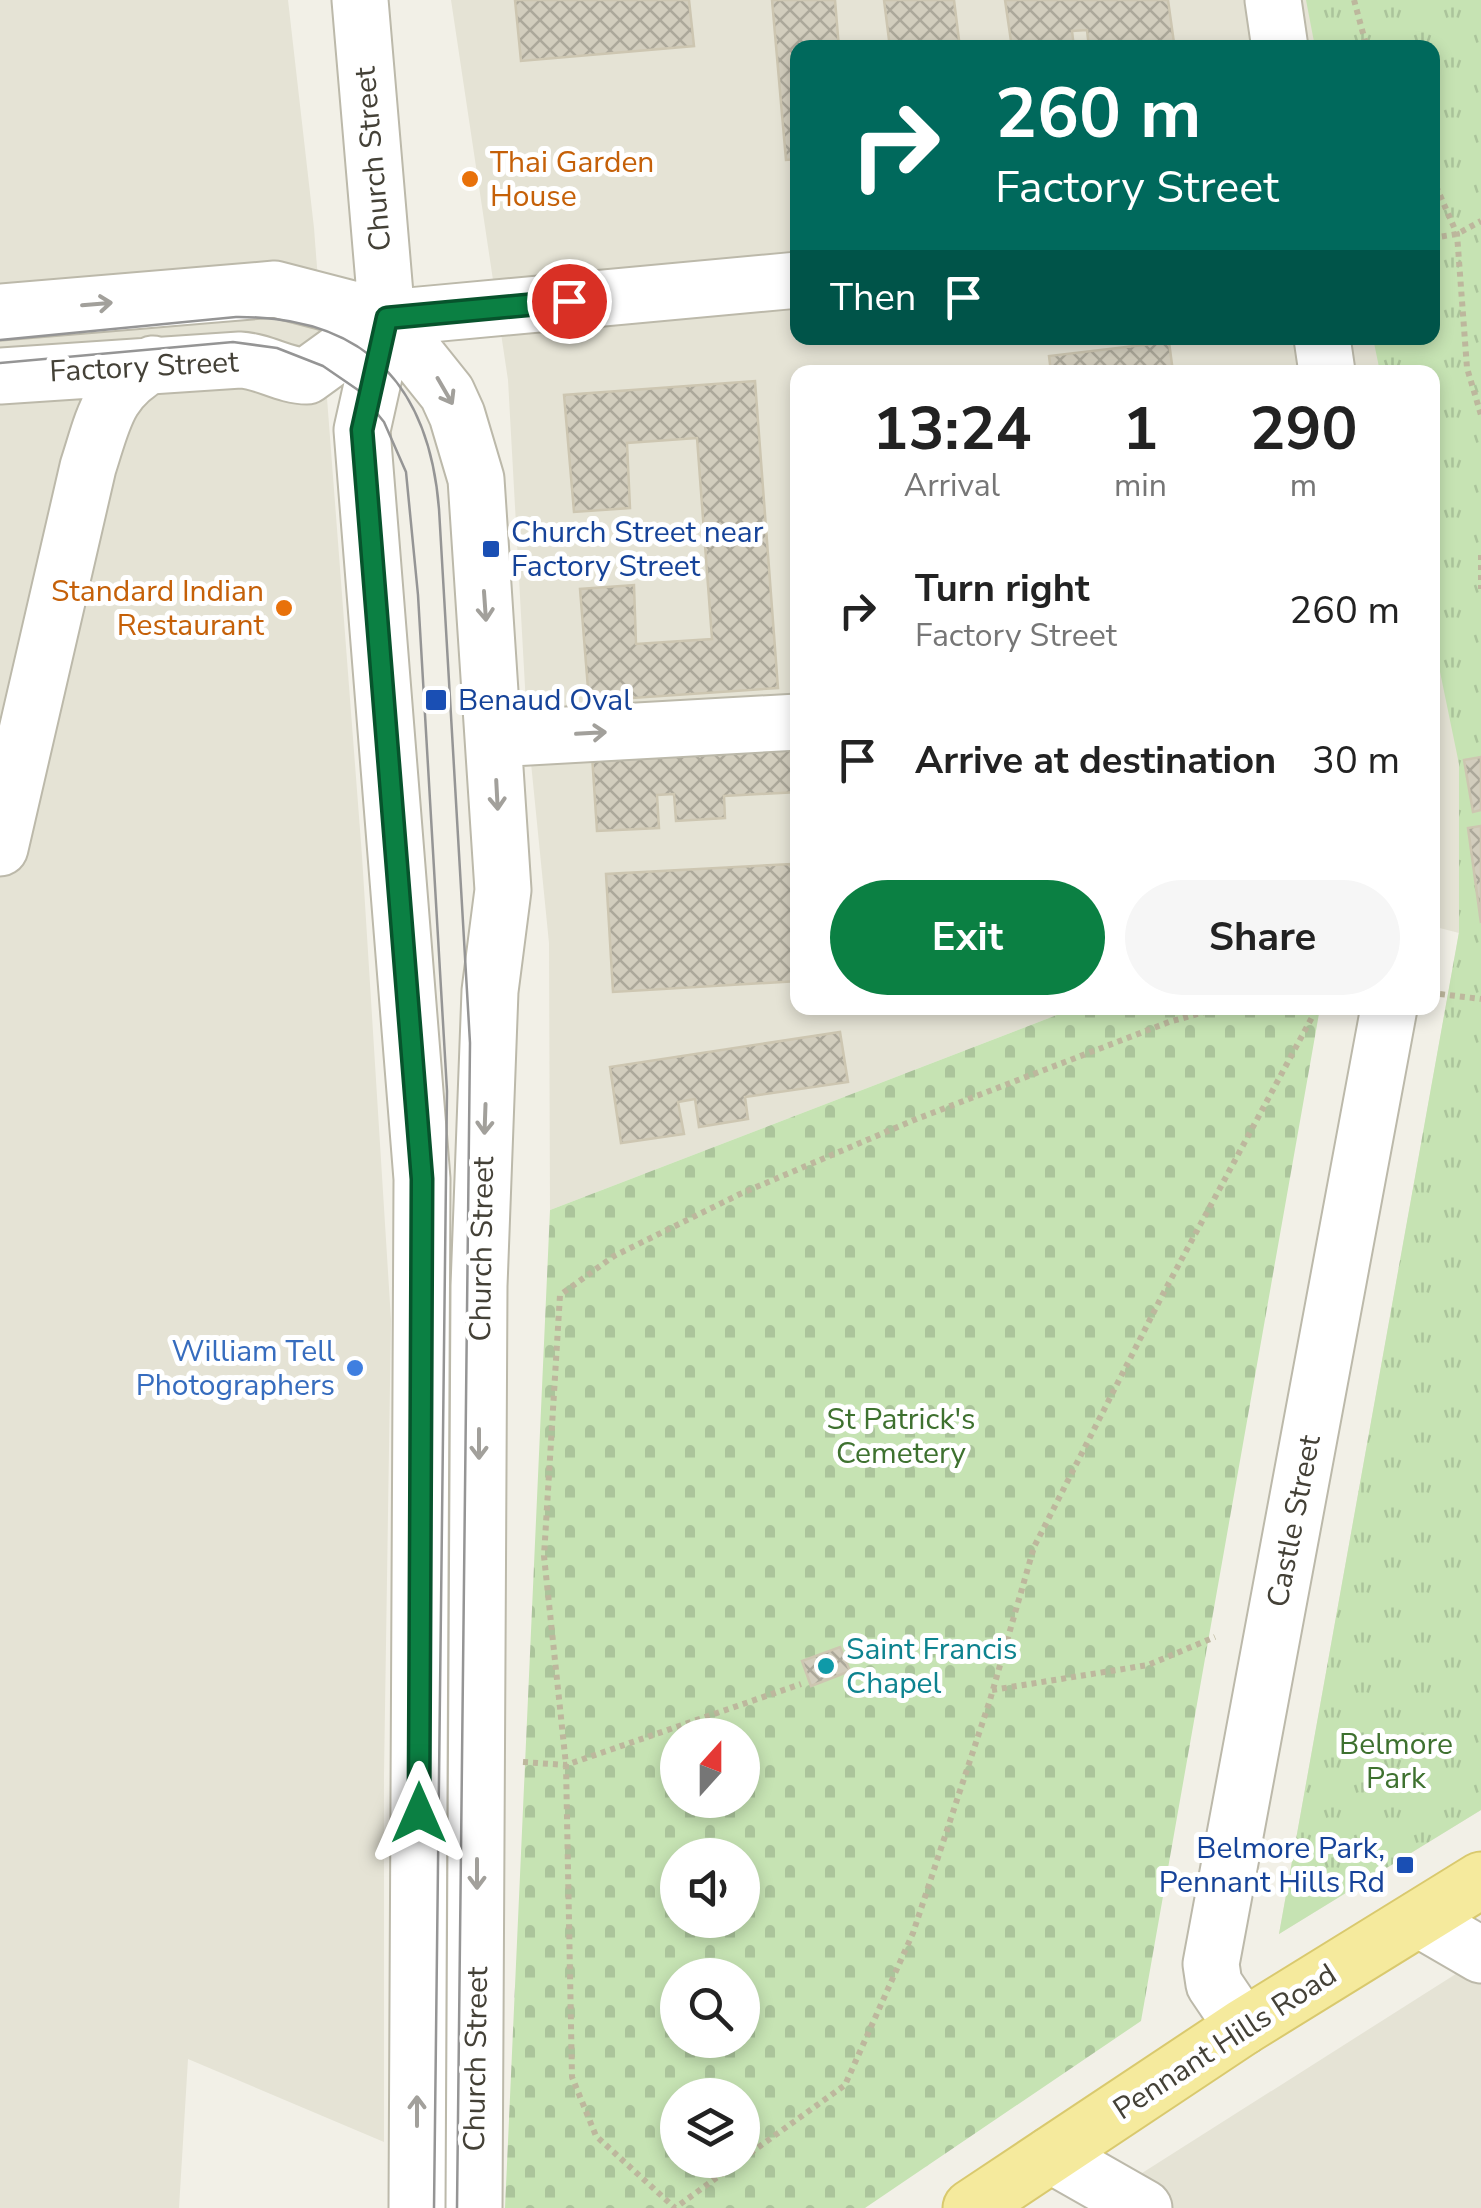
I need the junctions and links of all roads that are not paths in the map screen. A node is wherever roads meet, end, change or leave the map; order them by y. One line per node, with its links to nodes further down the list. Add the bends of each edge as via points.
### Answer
1 (360, 0): 6 (street, Church Street)
2 (1273, 0): 3 (street)
3 (1279, 40)
4 (790, 281): 6 (street)
5 (0, 312): 6 (street, one-way to 6, via 275,290)
6 (387, 318): 9 (street, via 314,373); 10 (street, Church Street); 13 (street, Church Street, one-way to 13, via 447,393 474,468)
7 (153, 364): 8 (street, Factory Street); 9 (street, Factory Street, via 252,360); 11 (street, via 118,391)
8 (11, 374): 11 (street, via 50,388 60,400)
9 (298, 376): 10 (street, via 344,408)
10 (362, 430): 21 (street, Church Street, one-way to 10, via 422,1179)
11 (88, 468): 14 (street)
12 (790, 722): 13 (street, one-way to 12)
13 (494, 739): 22 (street, Church Street, one-way to 22, via 502,890 490,992 479,1286)
14 (0, 848)
15 (1412, 1015): 19 (street, Castle Street, via 1211,1964 1214,1984)
16 (1481, 1880): 17 (main road, Pennant Hills Road)
17 (1420, 1919): 18 (street); 19 (main road, Pennant Hills Road)
18 (1481, 1955)
19 (1242, 2027): 20 (main road, Pennant Hills Road)
20 (1051, 2154): 23 (main road, Pennant Hills Road); 24 (street)
21 (417, 2208)
22 (474, 2208)
23 (971, 2208)
24 (1144, 2208)

